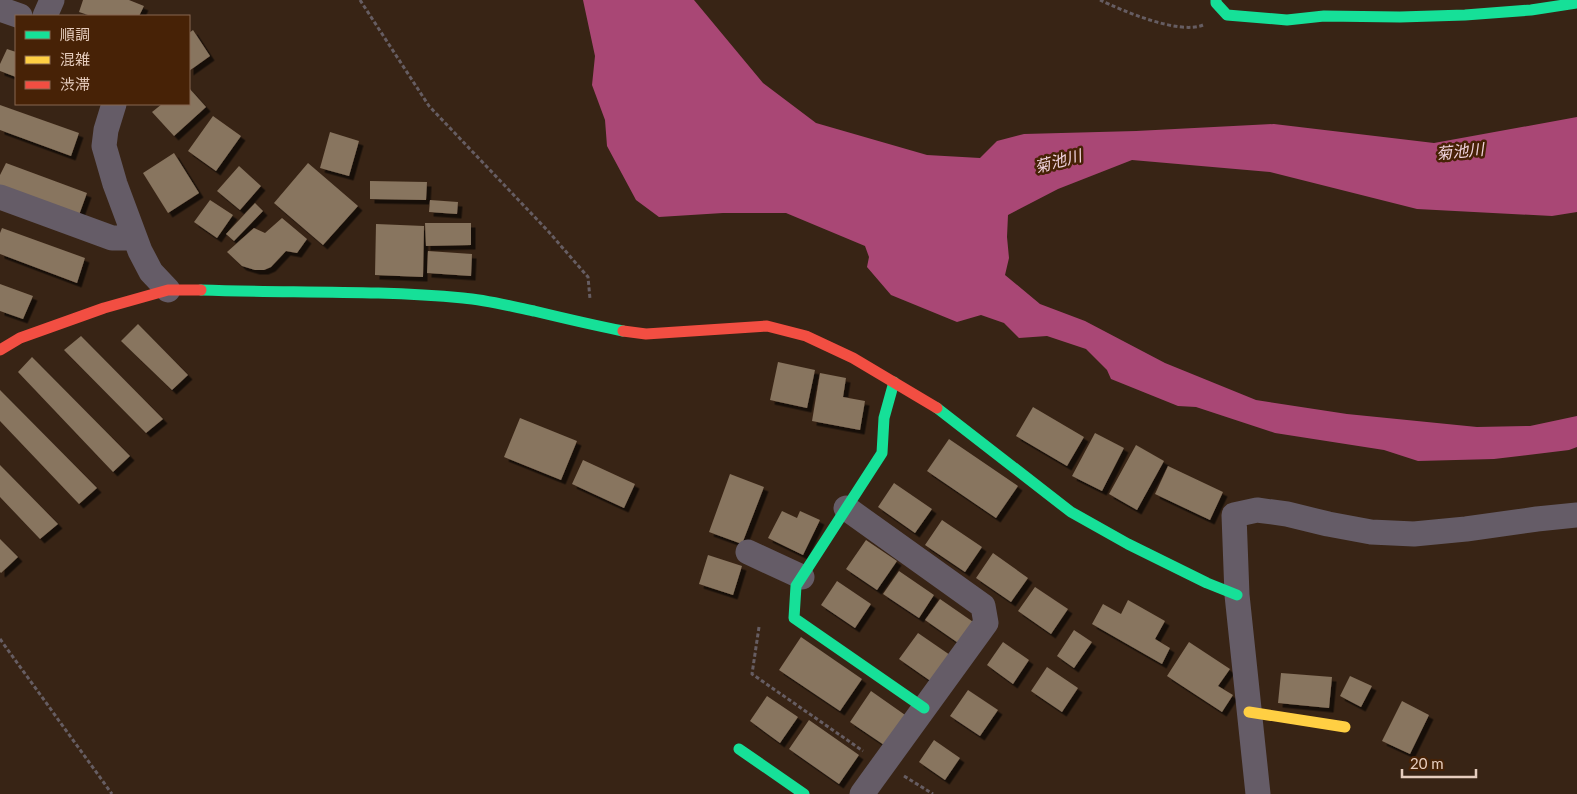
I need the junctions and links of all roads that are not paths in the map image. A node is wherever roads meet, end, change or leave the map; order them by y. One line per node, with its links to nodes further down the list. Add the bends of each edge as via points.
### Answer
1 (52, 0): 6 (street)
2 (1216, 0): 3 (street, via 1226,15 1286,20 1324,16 1447,16)
3 (1577, 3)
4 (0, 9): 5 (street)
5 (17, 15)
6 (45, 15)
7 (114, 105): 9 (street, via 104,146)
8 (0, 197): 9 (street, via 112,238)
9 (135, 238): 10 (street, via 151,272)
10 (168, 290): 11 (street, via 40,330); 12 (street, via 456,297 646,334 767,326 806,336 854,358)
11 (0, 350)
12 (894, 382): 13 (street, via 884,418 882,453); 17 (street, via 938,409 1071,512 1128,544)
13 (846, 508): 16 (street); 18 (street, via 983,606 986,623)
14 (1577, 515): 17 (street, via 1414,534 1371,532 1257,510 1234,515)
15 (748, 552): 16 (street)
16 (802, 576): 18 (street, via 796,586 794,618)
17 (1237, 595): 19 (street)
18 (924, 708): 23 (street)
19 (1250, 712): 20 (street); 24 (street)
20 (1345, 727)
21 (739, 750): 22 (street)
22 (804, 794)
23 (862, 794)
24 (1258, 794)

